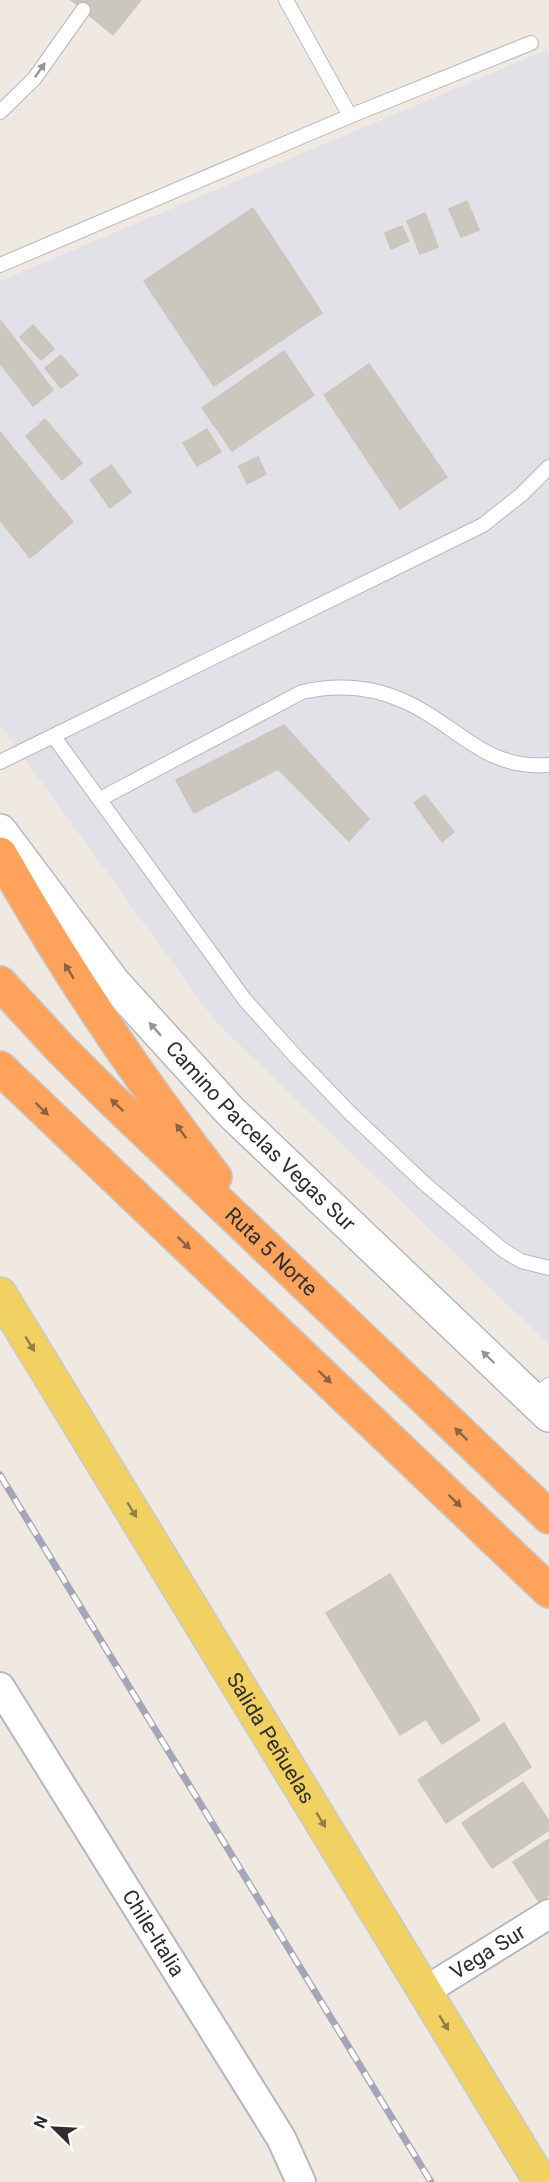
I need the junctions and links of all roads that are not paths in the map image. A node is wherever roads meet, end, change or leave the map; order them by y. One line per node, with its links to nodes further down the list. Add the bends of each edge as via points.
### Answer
1 (286, 0): 5 (lane)
2 (82, 10): 4 (lane, one-way to 2, via 34,79)
3 (531, 43): 5 (lane)
4 (0, 112)
5 (350, 116): 6 (lane)
6 (0, 265)
7 (549, 467): 8 (lane, via 483,525)
8 (54, 737): 9 (lane); 11 (lane)
9 (0, 762)
10 (549, 765): 11 (lane, via 517,765 499,759 426,713 385,694 363,688 322,688 302,692)
11 (100, 800): 17 (lane, via 245,1000 335,1098 425,1184 503,1250 521,1261)
12 (0, 831): 19 (street, Camino Parcelas Vegas Sur, one-way to 12, via 231,1112 113,982)
13 (0, 854): 16 (highway, one-way to 13, via 100,1019)
14 (0, 983): 16 (highway, Ruta 5 Norte, one-way to 14, via 108,1096)
15 (0, 1068): 21 (highway, one-way to 21)
16 (280, 1261): 20 (highway, Ruta 5 Norte, one-way to 16)
17 (549, 1268)
18 (0, 1294): 24 (main road, Salida Peñuelas, one-way to 24)
19 (543, 1399)
20 (549, 1517)
21 (549, 1591)
22 (0, 1687): 25 (street, Chile-Italia, via 281,2138)
23 (549, 1914): 24 (street, Vega Sur)
24 (425, 1991): 26 (main road, Salida Peñuelas, one-way to 26)
25 (301, 2182)
26 (541, 2182)

